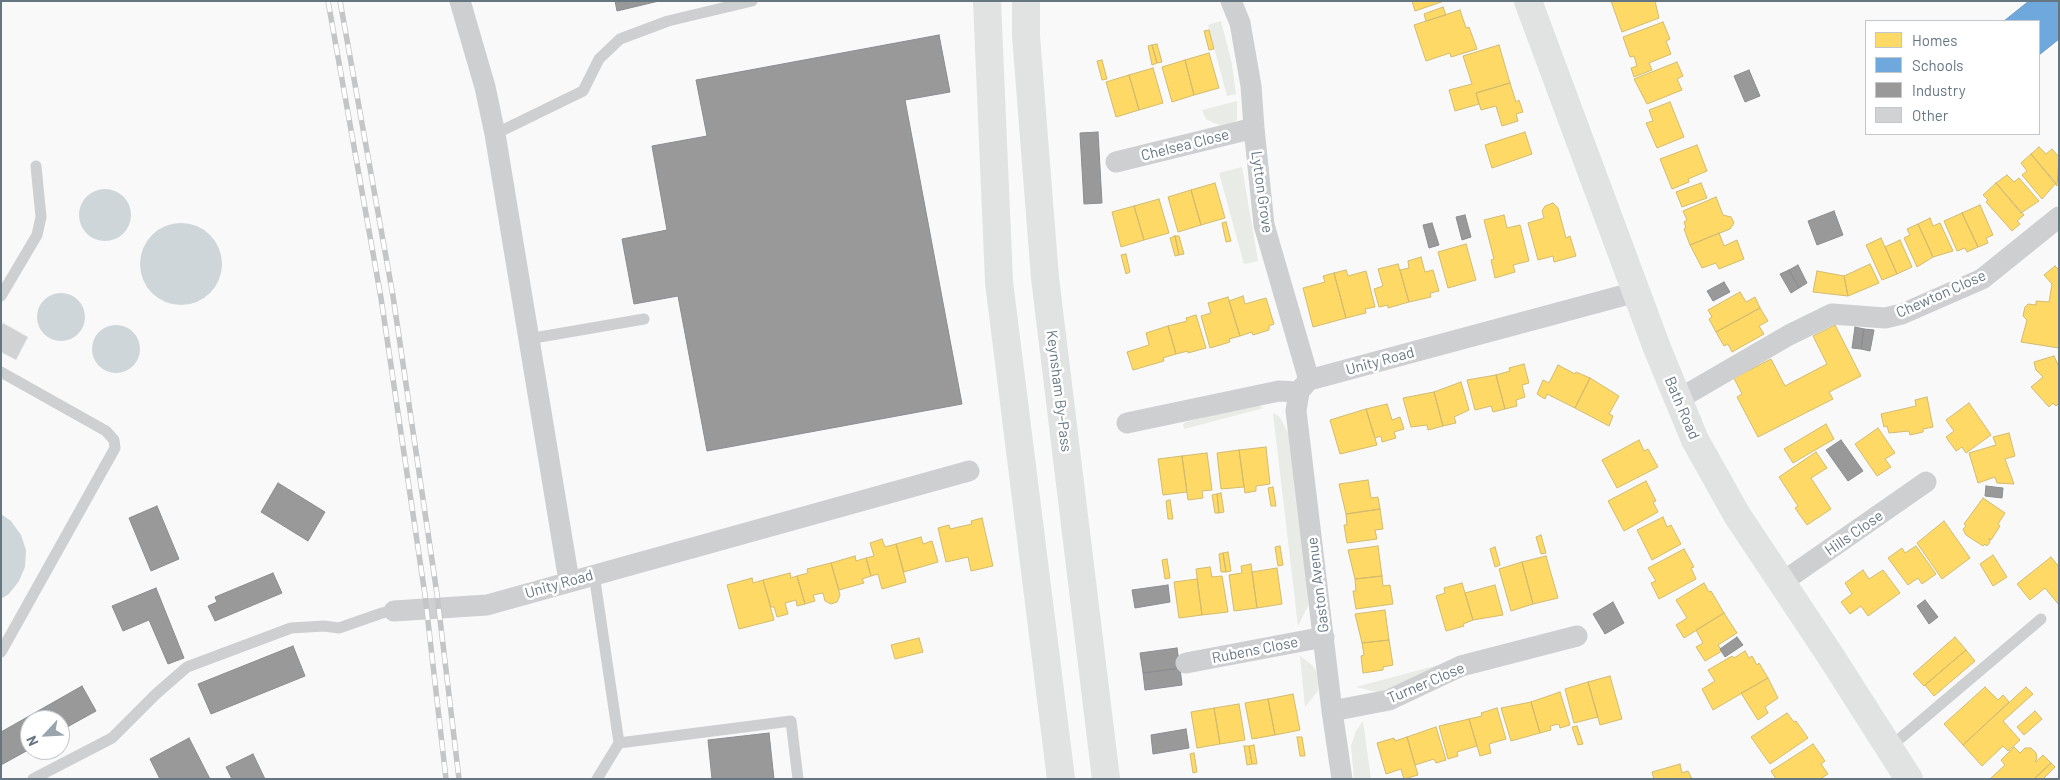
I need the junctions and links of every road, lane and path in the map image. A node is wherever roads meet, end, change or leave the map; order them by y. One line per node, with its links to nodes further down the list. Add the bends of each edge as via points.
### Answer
1 (460, 1): 8 (street)
2 (752, 1): 8 (lane, via 668,21 620,39 599,59 583,91)
3 (987, 1): 37 (main road, via 999,282)
4 (1026, 1): 38 (main road, Keynsham By-Pass, via 1045,278)
5 (1231, 1): 7 (street, Lytton Grove, via 1242,32)
6 (1528, 1): 12 (main road, Bath Road)
7 (1254, 128): 9 (street, Chelsea Close); 17 (street, Lytton Grove, via 1264,225)
8 (495, 134): 15 (street)
9 (1116, 162)
10 (36, 166): 13 (lane, via 41,217 37,235)
11 (2059, 217): 18 (street, Chewton Close, via 1982,279 1902,314 1885,318 1832,314)
12 (1636, 292): 17 (street, Unity Road); 18 (main road, Bath Road)
13 (1, 296)
14 (644, 319): 15 (lane)
15 (528, 339): 23 (street)
16 (1, 372): 29 (lane, via 106,432 114,440 115,448)
17 (1304, 386): 19 (street, Unity Road); 28 (street, Gaston Avenue, via 1296,411)
18 (1677, 400): 24 (main road, Bath Road, via 1695,440 1737,515)
19 (1127, 423)
20 (969, 471): 22 (street, Unity Road)
21 (1926, 482): 24 (street, Hills Close)
22 (594, 574): 23 (street, Unity Road); 32 (lane)
23 (569, 581): 25 (street, Unity Road, via 487,605)
24 (1781, 583): 33 (main road, Bath Road)
25 (394, 611): 34 (lane, Unity Road, via 339,628 291,628 187,667 112,738)
26 (2041, 619): 33 (lane)
27 (1577, 636): 31 (street, Turner Close, via 1461,666 1389,700)
28 (1324, 637): 30 (street, Rubens Close); 31 (street, Gaston Avenue)
29 (1, 652)
30 (1186, 664)
31 (1332, 711): 39 (street, Gaston Avenue)
32 (618, 742): 35 (lane); 36 (lane, via 791,721)
33 (1890, 747): 40 (main road, Bath Road)
34 (33, 779)
35 (598, 779)
36 (798, 779)
37 (1061, 779)
38 (1106, 779)
39 (1342, 779)
40 (1909, 779)

